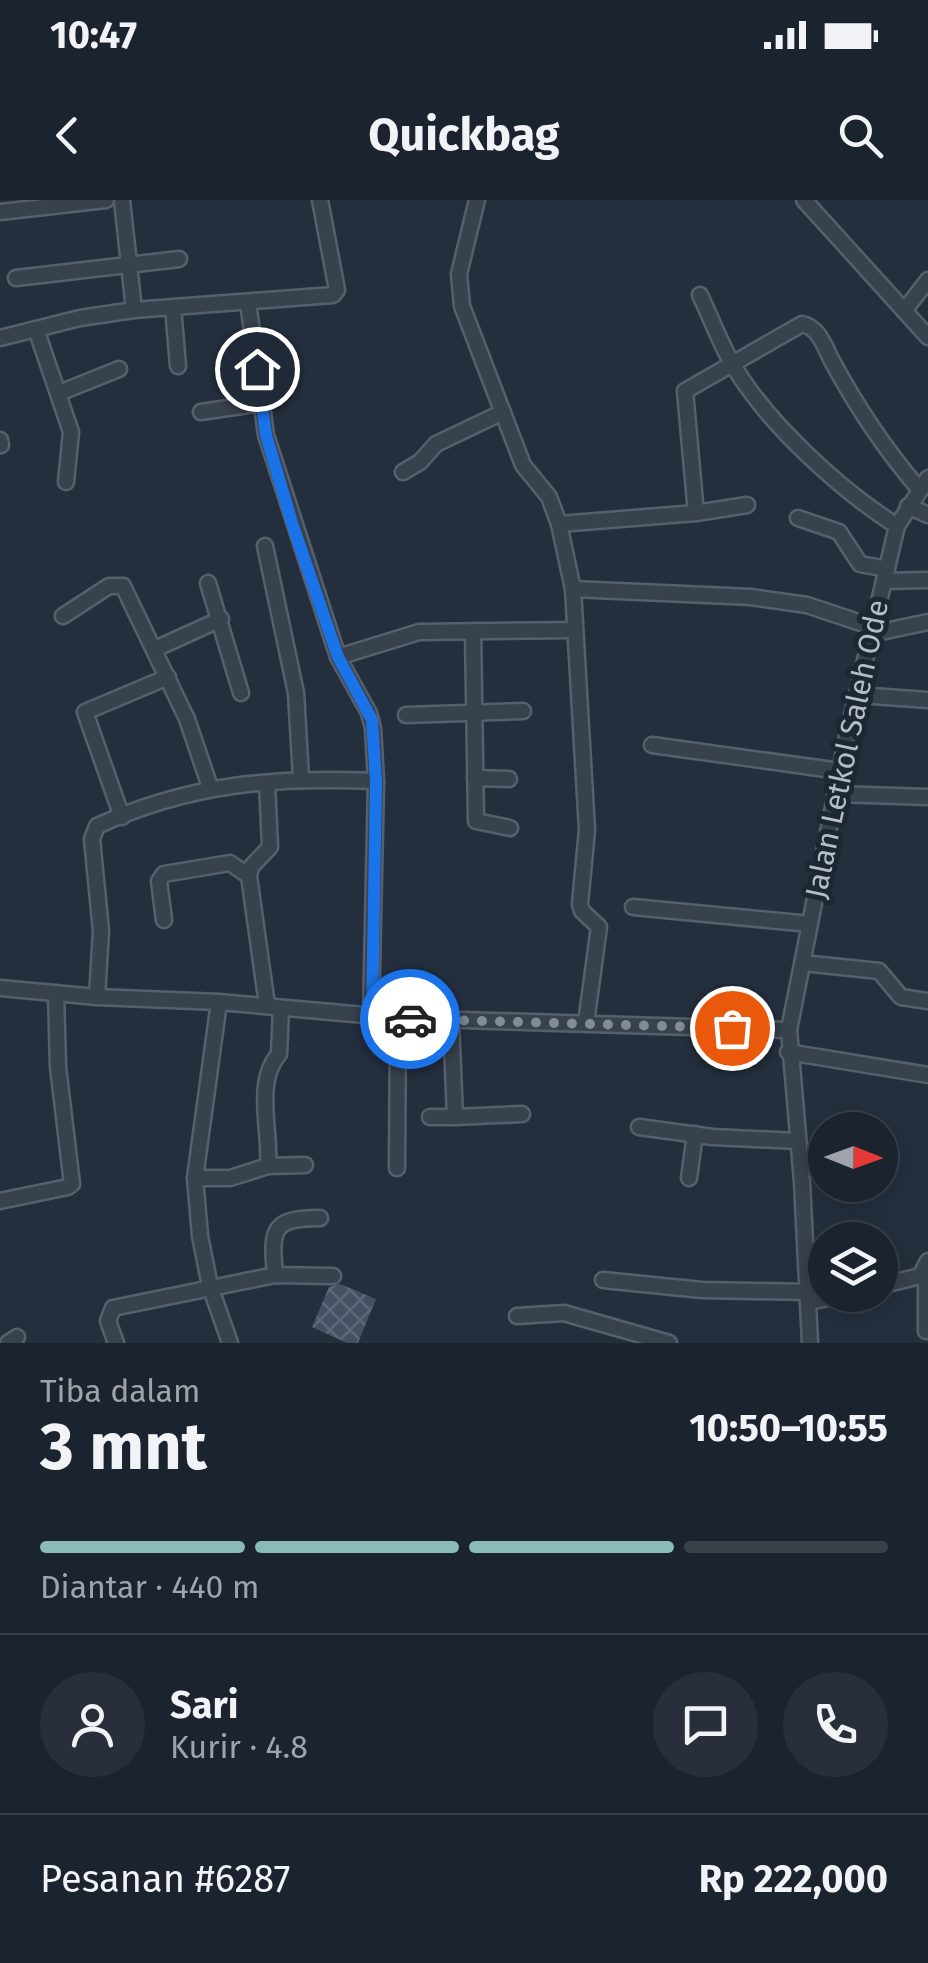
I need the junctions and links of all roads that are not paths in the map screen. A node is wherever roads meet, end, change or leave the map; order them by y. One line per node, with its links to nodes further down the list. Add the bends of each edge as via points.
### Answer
1 (106, 200): 6 (street)
2 (122, 200): 8 (street)
3 (320, 200): 12 (street, via 337,290)
4 (477, 200): 25 (street, via 459,294)
5 (804, 200): 15 (street)
6 (0, 212)
7 (179, 259): 8 (street)
8 (129, 263): 9 (street); 14 (street)
9 (16, 278)
10 (928, 280): 15 (street)
11 (700, 295): 19 (street)
12 (248, 302): 13 (street); 23 (street)
13 (173, 307): 14 (street); 20 (street)
14 (134, 310): 16 (street)
15 (904, 310): 17 (street)
16 (36, 329): 18 (street); 22 (street)
17 (928, 336)
18 (0, 338)
19 (732, 365): 28 (street, via 807,324 885,450); 31 (street, via 684,392); 35 (street, via 775,423 862,504)
20 (178, 366)
21 (119, 369): 22 (street)
22 (59, 393): 27 (street, via 71,432)
23 (262, 403): 24 (street); 48 (street, via 282,490)
24 (201, 412)
25 (502, 412): 26 (street, via 436,444); 34 (street, via 523,465 545,490)
26 (403, 472)
27 (66, 482)
28 (924, 484): 30 (street, Jalan Letkol Saleh Ode)
29 (747, 505): 31 (street)
30 (908, 506): 32 (street); 35 (street, Jalan Letkol Saleh Ode)
31 (696, 513): 34 (street)
32 (928, 515)
33 (798, 518): 37 (street, via 839,532 860,564)
34 (559, 524): 40 (street)
35 (897, 526): 37 (street, Jalan Letkol Saleh Ode)
36 (265, 546): 58 (street, via 296,692)
37 (885, 575): 38 (street); 45 (street, Jalan Letkol Saleh Ode)
38 (927, 580)
39 (208, 582): 42 (street)
40 (573, 589): 44 (street); 45 (street, via 751,596 807,605)
41 (63, 616): 47 (street, via 109,586 123,586)
42 (221, 619): 47 (street); 50 (street)
43 (928, 622): 45 (street)
44 (574, 630): 46 (street); 82 (street, via 587,830 580,904 599,927)
45 (872, 630): 51 (street, Jalan Letkol Saleh Ode)
46 (473, 631): 48 (street, via 400,636); 54 (street)
47 (155, 649): 49 (street)
48 (338, 657): 61 (street, via 372,720)
49 (168, 677): 63 (street); 66 (street, via 85,712)
50 (241, 693)
51 (858, 695): 52 (street); 57 (street, Jalan Letkol Saleh Ode)
52 (928, 700)
53 (522, 711): 54 (street)
54 (476, 714): 55 (street); 59 (street)
55 (406, 715)
56 (652, 745): 57 (street)
57 (840, 771): 64 (street, Jalan Letkol Saleh Ode)
58 (301, 778): 61 (street); 62 (street)
59 (475, 778): 60 (street); 67 (street, via 476,821)
60 (509, 779)
61 (376, 781): 79 (street)
62 (266, 783): 63 (street); 68 (street, via 270,848)
63 (210, 787): 66 (street)
64 (836, 794): 65 (street); 71 (street, Jalan Letkol Saleh Ode)
65 (928, 797)
66 (122, 816): 75 (street, via 92,834 101,931)
67 (510, 828)
68 (249, 876): 70 (street, via 230,864 164,874); 78 (street)
69 (633, 907): 71 (street)
70 (164, 920)
71 (810, 924): 72 (street, Jalan Letkol Saleh Ode)
72 (803, 964): 76 (street, via 879,971 901,997); 83 (street, Jalan Letkol Saleh Ode)
73 (0, 988): 74 (street)
74 (56, 993): 75 (street); 97 (street, via 72,1184)
75 (97, 997): 77 (street)
76 (928, 1000)
77 (219, 1002): 78 (street); 95 (street)
78 (274, 1007): 79 (street); 92 (street, via 279,1054 266,1082)
79 (372, 1016): 80 (street)
80 (398, 1018): 81 (street); 94 (street)
81 (451, 1019): 82 (street); 88 (street)
82 (586, 1022): 83 (street)
83 (789, 1030): 84 (street, Jalan Letkol Saleh Ode)
84 (788, 1052): 85 (street); 91 (street, Jalan Letkol Saleh Ode)
85 (928, 1075)
86 (522, 1114): 88 (street)
87 (430, 1117): 88 (street)
88 (455, 1117)
89 (639, 1127): 90 (street)
90 (695, 1134): 91 (street); 96 (street)
91 (798, 1141): 104 (street, Jalan Letkol Saleh Ode)
92 (268, 1166): 93 (street); 95 (street, via 230,1178)
93 (305, 1166)
94 (397, 1168)
95 (195, 1178): 105 (street)
96 (690, 1178)
97 (0, 1201)
98 (320, 1218): 100 (street, via 278,1226)
99 (927, 1266): 103 (street, via 920,1276); 109 (street)
100 (275, 1275): 101 (street); 105 (street)
101 (333, 1276)
102 (604, 1280): 106 (street)
103 (898, 1282)
104 (808, 1283)
105 (210, 1286): 110 (street, via 113,1308 108,1321); 111 (street)
106 (808, 1297)
107 (809, 1312): 113 (street, Jalan Letkol Saleh Ode)
108 (517, 1316): 112 (street, via 564,1313)
109 (926, 1331)
110 (116, 1343)
111 (230, 1343)
112 (669, 1343)
113 (810, 1343)

